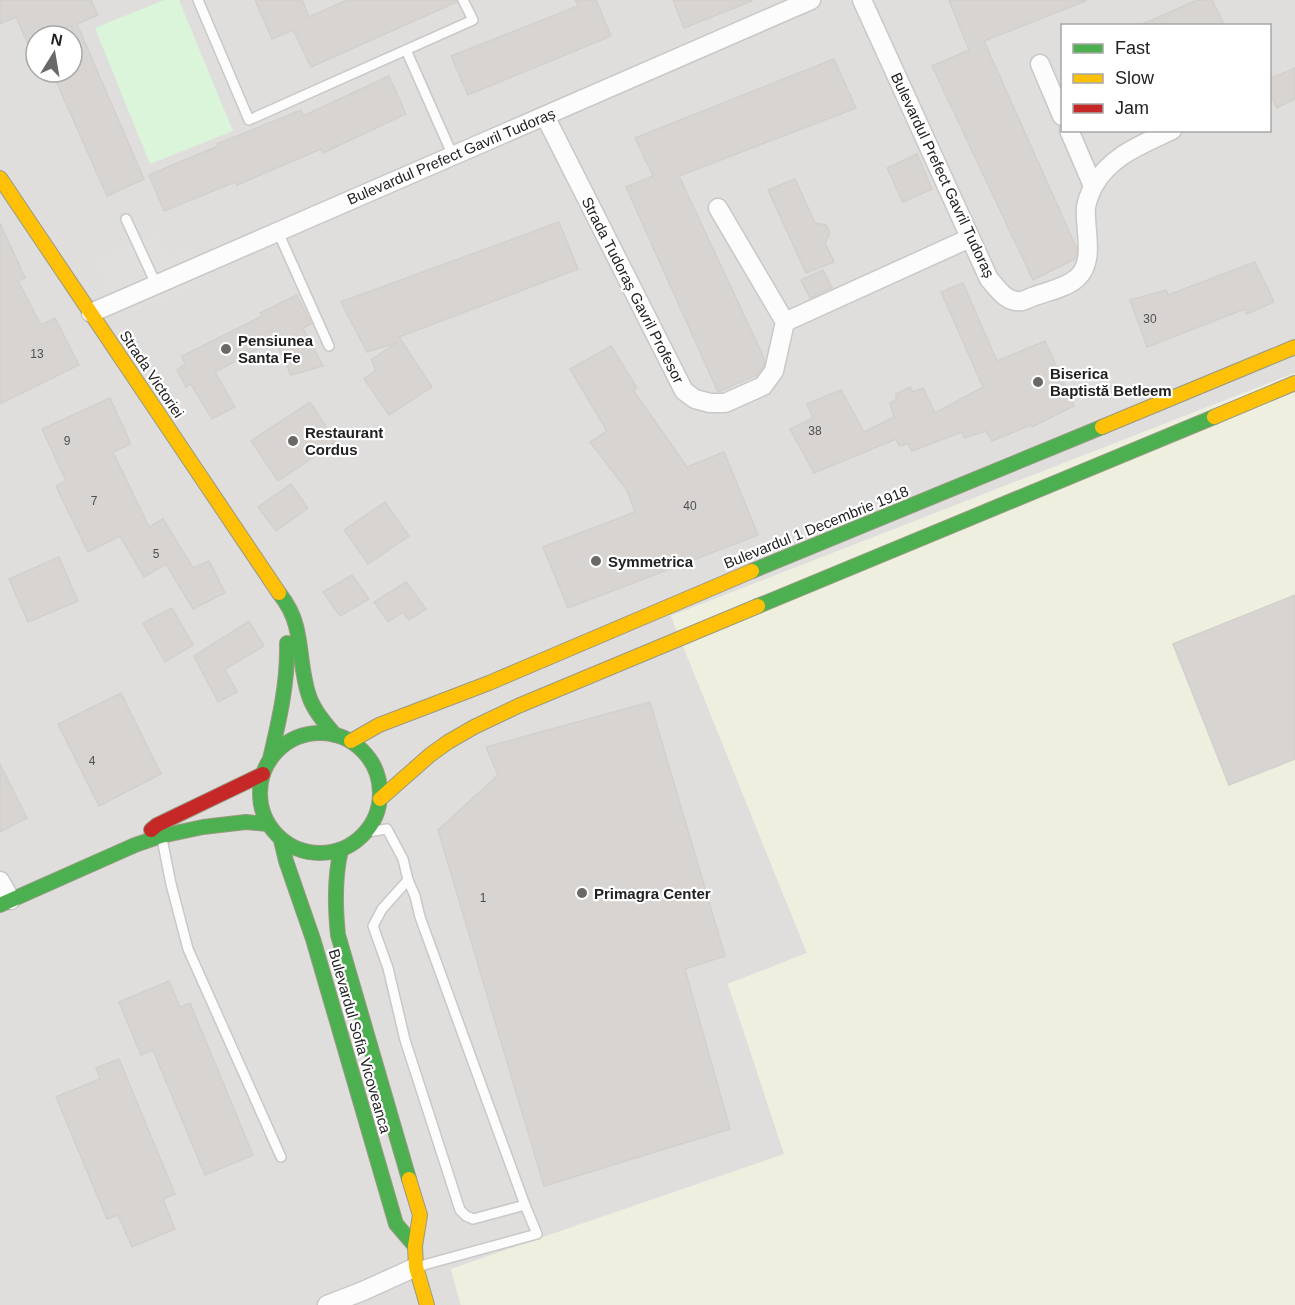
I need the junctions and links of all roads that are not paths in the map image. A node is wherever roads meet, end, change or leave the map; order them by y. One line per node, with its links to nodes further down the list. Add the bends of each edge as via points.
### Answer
1 (198, 0): 5 (lane, via 249,120)
2 (463, 0): 5 (lane, via 473,20)
3 (811, 0): 8 (street, Bulevardul Prefect Gavril Tudoraș)
4 (862, 0): 17 (street, Bulevardul Prefect Gavril Tudoraș)
5 (406, 50): 11 (lane)
6 (1040, 64): 7 (street)
7 (1061, 114)
8 (545, 116): 11 (street, Bulevardul Prefect Gavril Tudoraș); 20 (street, Strada Tudoraș Gavril Profesor, via 684,391 695,399 725,403 763,386 774,371)
9 (1070, 132): 13 (street)
10 (1168, 132): 13 (street, Bulevardul Prefect Gavril Tudoraș, via 1110,164)
11 (453, 156): 16 (street, Bulevardul Prefect Gavril Tudoraș)
12 (0, 178): 19 (main road, Strada Victoriei)
13 (1093, 186): 17 (street, Bulevardul Prefect Gavril Tudoraș, via 1086,205 1088,256 1085,267 1070,283 1022,301 1008,299 989,279)
14 (718, 208): 20 (street)
15 (126, 219): 18 (lane)
16 (278, 232): 18 (street, Bulevardul Prefect Gavril Tudoraș); 21 (lane)
17 (970, 238): 20 (street)
18 (156, 285): 19 (street, Bulevardul Prefect Gavril Tudoraș)
19 (91, 312): 24 (main road, Strada Victoriei)
20 (785, 322)
21 (329, 346)
22 (1295, 347): 26 (main road, Bulevardul 1 Decembrie 1918, via 489,683 379,725)
23 (1295, 383): 29 (main road, via 518,706 448,742)
24 (276, 590): 25 (main road, Strada Victoriei, via 293,614 308,695); 27 (main road, Strada Victoriei, via 286,626 288,667)
25 (335, 735): 26 (main road); 27 (main road, via 299,736)
26 (351, 741): 29 (main road, via 374,766)
27 (270, 759): 28 (main road)
28 (263, 774): 30 (main road, via 260,799); 31 (main road)
29 (381, 799): 32 (main road)
30 (268, 824): 31 (main road, via 246,822); 33 (main road)
31 (159, 830): 37 (main road, via 135,845); 38 (lane, via 188,949)
32 (367, 832): 34 (main road); 35 (lane, via 387,829 403,859)
33 (281, 840): 34 (main road, via 299,850 320,854); 40 (main road, Bulevardul Sofia Vicoveanca, via 396,1224)
34 (341, 850): 40 (main road, Bulevardul Sofia Vicoveanca, via 334,888 338,935 420,1215)
35 (408, 880): 39 (lane); 39 (lane, via 382,909 373,926 460,1210 473,1219)
36 (0, 881): 37 (street)
37 (6, 902)
38 (281, 1157)
39 (525, 1205): 41 (lane, via 537,1234)
40 (415, 1246): 41 (main road, Bulevardul Sofia Vicoveanca)
41 (416, 1267): 42 (street); 43 (main road, Bulevardul Sofia Vicoveanca)
42 (327, 1305)
43 (427, 1305)

